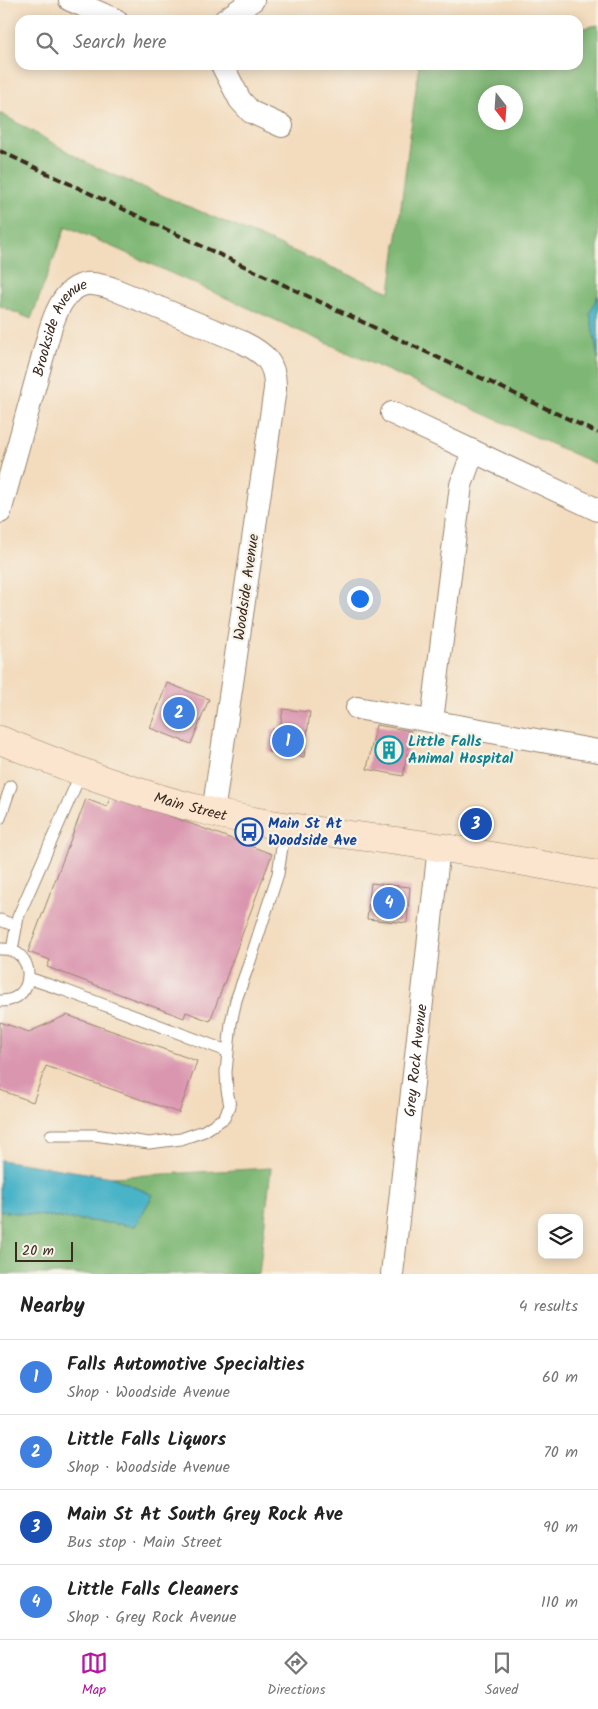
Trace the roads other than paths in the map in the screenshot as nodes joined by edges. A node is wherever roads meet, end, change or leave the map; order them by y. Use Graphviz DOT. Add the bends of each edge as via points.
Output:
graph roads {
  1 [pos="70,0"];
  2 [pos="253,0"];
  3 [pos="104,15"];
  4 [pos="232,15"];
  5 [pos="225,70"];
  6 [pos="282,126"];
  7 [pos="270,362"];
  8 [pos="392,413"];
  9 [pos="473,451"];
  10 [pos="598,510"];
  11 [pos="0,512"];
  12 [pos="357,708"];
  13 [pos="432,721"];
  14 [pos="0,740"];
  15 [pos="598,751"];
  16 [pos="81,773"];
  17 [pos="11,786"];
  18 [pos="212,813"];
  19 [pos="0,818"];
  20 [pos="285,827"];
  21 [pos="439,847"];
  22 [pos="598,875"];
  23 [pos="0,920"];
  24 [pos="16,926"];
  25 [pos="0,949"];
  26 [pos="12,950"];
  27 [pos="28,978"];
  28 [pos="0,1001"];
  29 [pos="228,1051"];
  30 [pos="51,1135"];
  31 [pos="392,1274"];
  1 -- 3 [label="street"];
  2 -- 4 [label="street"];
  5 -- 6 [label="street" via="240,100 252,112"];
  7 -- 11 [label="street, Brookside Avenue" via="242,342 110,288 85,284 76,288 61,301 52,321"];
  7 -- 18 [label="street, Woodside Avenue" via="276,380 275,389"];
  8 -- 9 [label="street"];
  9 -- 10 [label="street"];
  9 -- 13 [label="street" via="461,485"];
  12 -- 13 [label="street"];
  13 -- 15 [label="street"];
  14 -- 16 [label="main road, Main Street"];
  16 -- 18 [label="main road, Main Street" via="154,798"];
  16 -- 24 [label="lane"];
  17 -- 19 [label="lane"];
  18 -- 20 [label="main road, Main Street"];
  20 -- 21 [label="main road, Main Street"];
  20 -- 29 [label="lane" via="278,874 236,1000"];
  21 -- 22 [label="main road, Main Street"];
  21 -- 31 [label="street, Grey Rock Avenue"];
  23 -- 24 [label="lane"];
  24 -- 26 [label="lane"];
  25 -- 26 [label="lane"];
  26 -- 27 [label="lane" via="25,961"];
  27 -- 28 [label="lane" via="21,993"];
  27 -- 29 [label="lane"];
  29 -- 30 [label="lane" via="230,1106 224,1118 204,1131 181,1139 149,1143 96,1135"];
}
